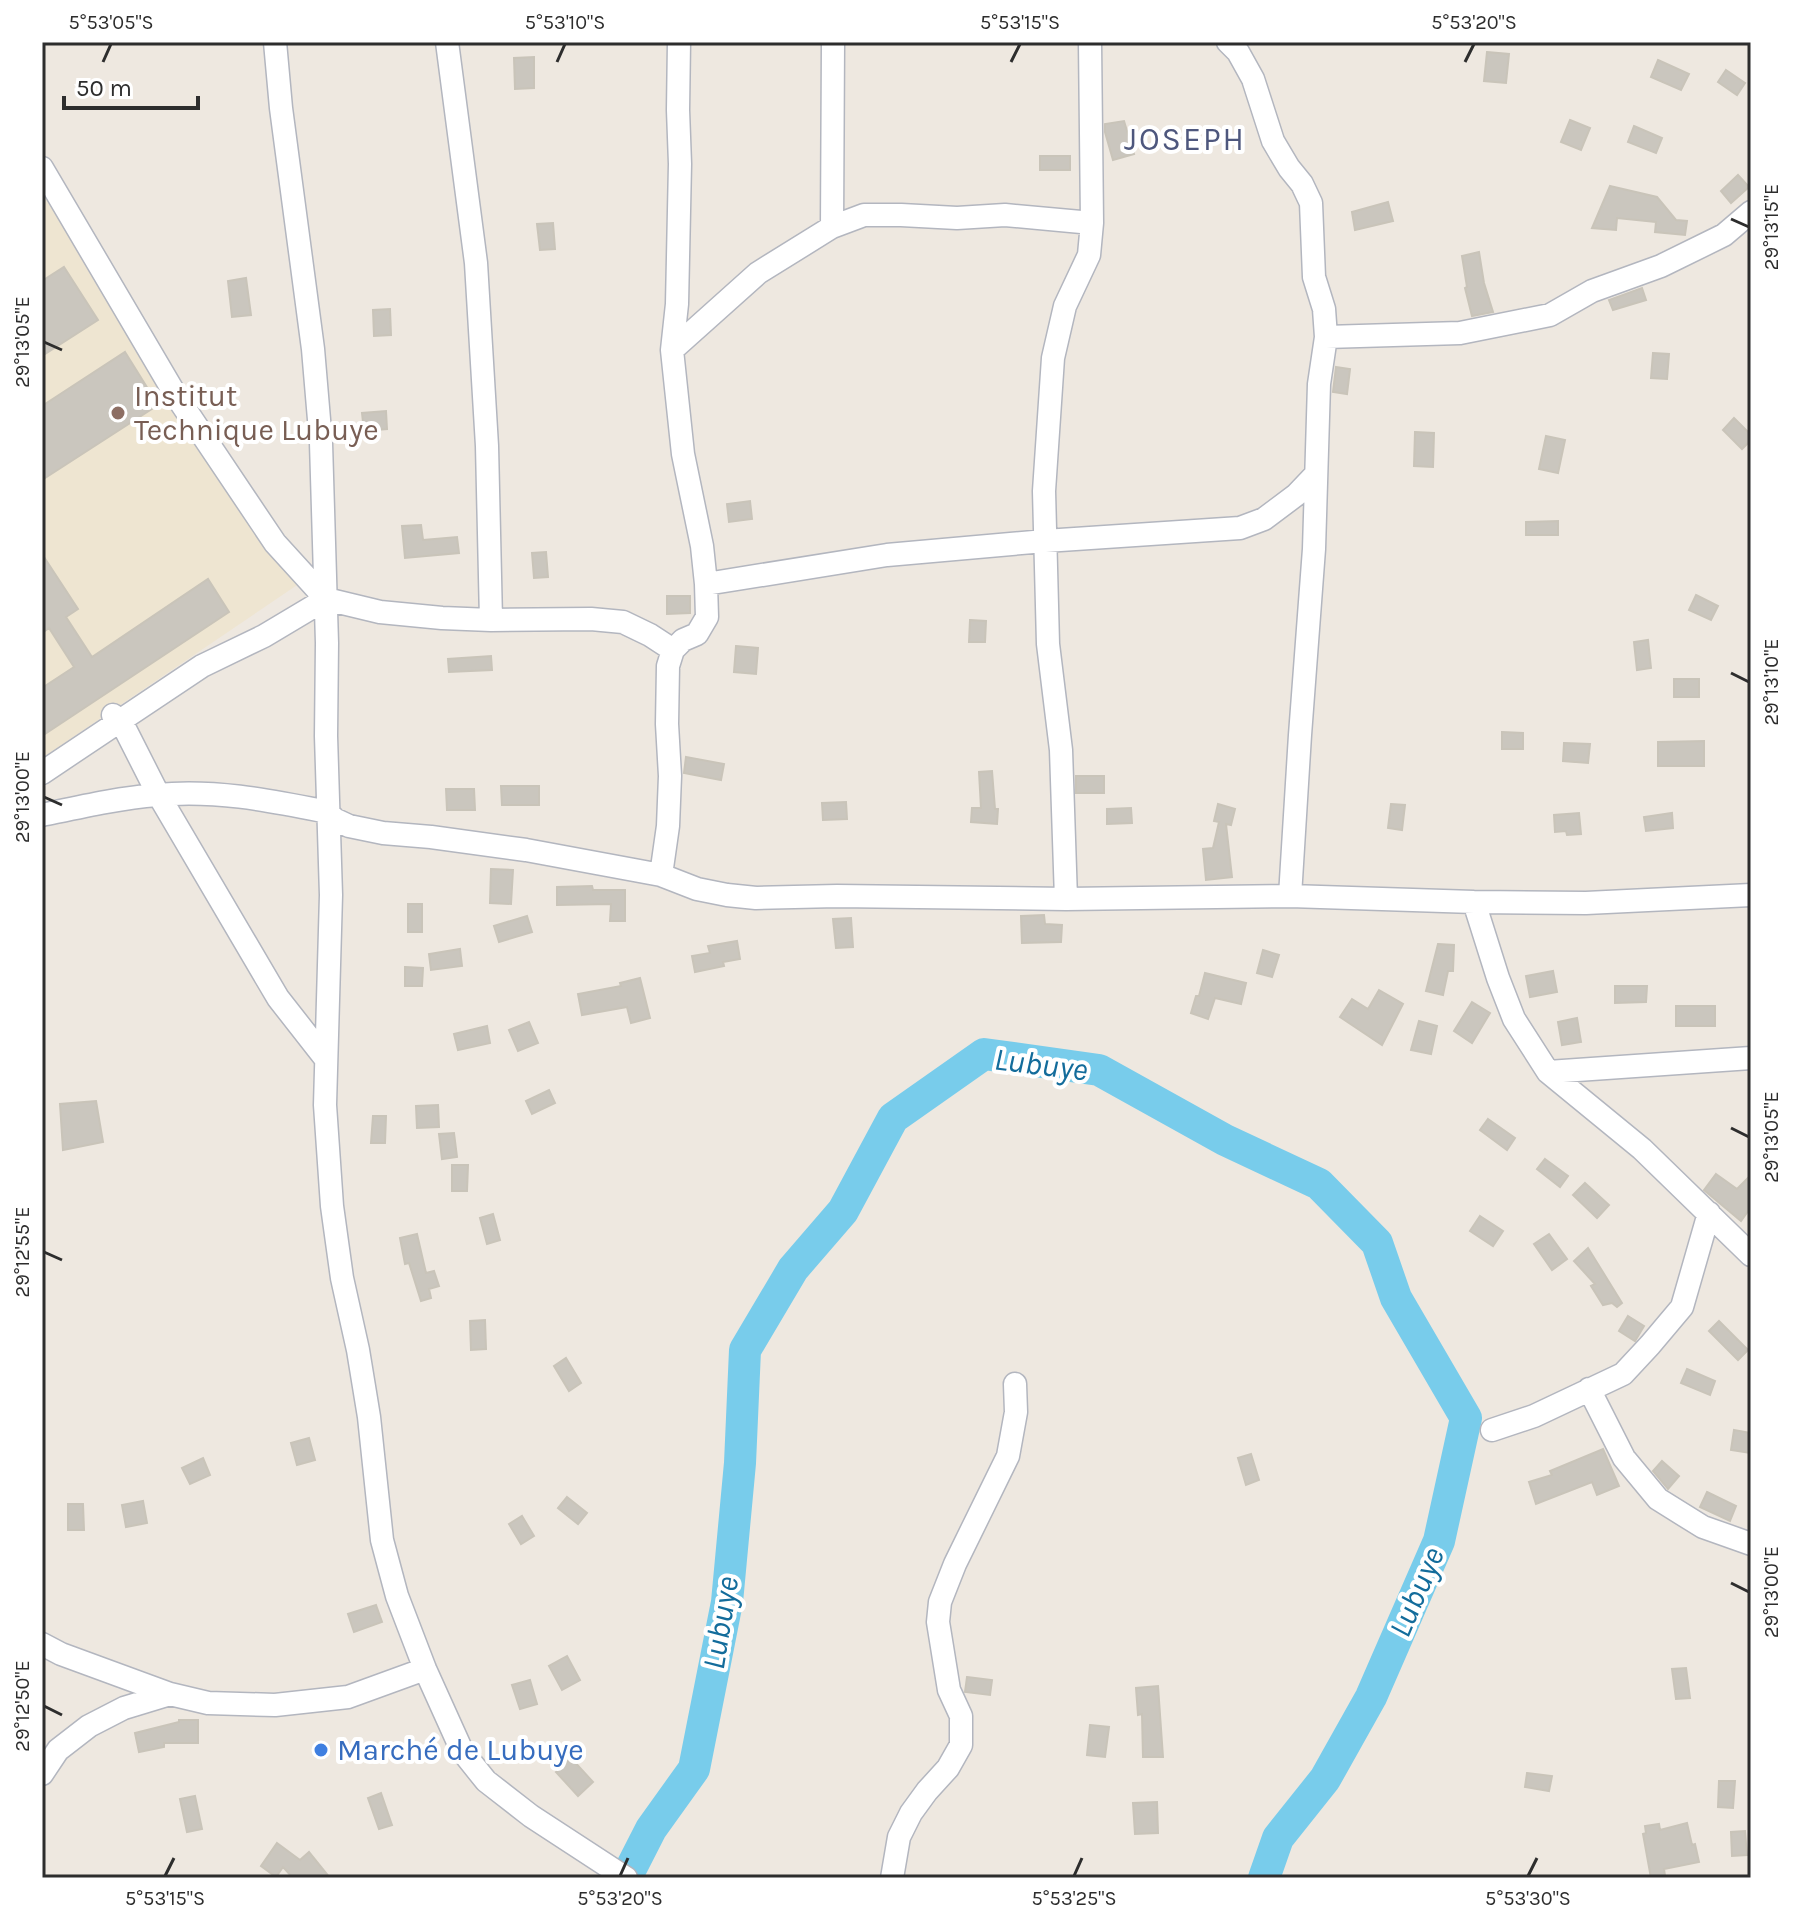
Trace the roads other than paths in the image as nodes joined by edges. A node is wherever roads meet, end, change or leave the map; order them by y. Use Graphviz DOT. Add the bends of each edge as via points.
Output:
graph roads {
  1 [pos="447,42"];
  2 [pos="679,42"];
  3 [pos="833,42"];
  4 [pos="1090,42"];
  5 [pos="1228,42"];
  6 [pos="273,45"];
  7 [pos="42,168"];
  8 [pos="1751,212"];
  9 [pos="1092,223"];
  10 [pos="832,227"];
  11 [pos="1326,337"];
  12 [pos="672,350"];
  13 [pos="1316,474"];
  14 [pos="1045,541"];
  15 [pos="706,584"];
  16 [pos="326,599"];
  17 [pos="491,620"];
  18 [pos="673,650"];
  19 [pos="117,718"];
  20 [pos="42,773"];
  21 [pos="158,794"];
  22 [pos="328,812"];
  23 [pos="42,815"];
  24 [pos="661,875"];
  25 [pos="1751,895"];
  26 [pos="1290,896"];
  27 [pos="1066,899"];
  28 [pos="1474,902"];
  29 [pos="325,1058"];
  30 [pos="1751,1058"];
  31 [pos="1548,1072"];
  32 [pos="1709,1213"];
  33 [pos="1751,1255"];
  34 [pos="1015,1384"];
  35 [pos="1589,1389"];
  36 [pos="1492,1430"];
  37 [pos="1751,1544"];
  38 [pos="42,1644"];
  39 [pos="425,1669"];
  40 [pos="170,1694"];
  41 [pos="42,1774"];
  42 [pos="626,1878"];
  43 [pos="892,1878"];
  1 -- 17 [label="street" via="476,263"];
  2 -- 12 [label="street"];
  3 -- 10 [label="street"];
  4 -- 9 [label="street"];
  5 -- 11 [label="street" via="1253,79 1273,141 1311,203 1314,277"];
  6 -- 16 [label="street" via="313,349"];
  7 -- 16 [label="street" via="175,394 275,543"];
  8 -- 11 [label="street" via="1724,235 1592,291 1550,315 1460,333"];
  9 -- 10 [label="street" via="1005,215 864,215"];
  9 -- 14 [label="street" via="1089,255 1065,306 1053,358"];
  10 -- 12 [label="street" via="758,273"];
  11 -- 13 [label="street"];
  12 -- 15 [label="street" via="683,454"];
  13 -- 14 [label="street" via="1264,519 1240,528"];
  13 -- 26 [label="street"];
  14 -- 15 [label="street" via="887,555"];
  14 -- 27 [label="street"];
  15 -- 18 [label="street" via="707,617 697,634"];
  16 -- 17 [label="street" via="380,612"];
  16 -- 19 [label="street"];
  16 -- 22 [label="street"];
  17 -- 18 [label="street" via="623,622"];
  18 -- 24 [label="street" via="668,666 668,826"];
  19 -- 20 [label="street"];
  19 -- 21 [label="street"];
  21 -- 22 [label="street" via="264,799"];
  21 -- 23 [label="street"];
  21 -- 29 [label="street" via="278,998"];
  22 -- 24 [label="street" via="349,826 383,833 526,850"];
  22 -- 29 [label="street" via="331,895"];
  24 -- 27 [label="street" via="697,889 756,898"];
  25 -- 28 [label="street"];
  26 -- 27 [label="street"];
  26 -- 28 [label="street"];
  28 -- 31 [label="street" via="1514,1019"];
  29 -- 39 [label="street" via="332,1206 369,1417 382,1540"];
  30 -- 31 [label="street"];
  31 -- 32 [label="street" via="1642,1149"];
  32 -- 33 [label="street"];
  32 -- 35 [label="street" via="1682,1307 1623,1374"];
  34 -- 43 [label="street" via="1008,1456 940,1602 940,1636 949,1690 961,1716 961,1745 911,1813 899,1837"];
  35 -- 36 [label="street"];
  35 -- 37 [label="street" via="1624,1458 1658,1499 1703,1527"];
  38 -- 40 [label="street"];
  39 -- 40 [label="street" via="348,1697 275,1705 208,1703"];
  39 -- 42 [label="street" via="462,1751 486,1781"];
  40 -- 41 [label="street" via="89,1726 58,1750"];
}
